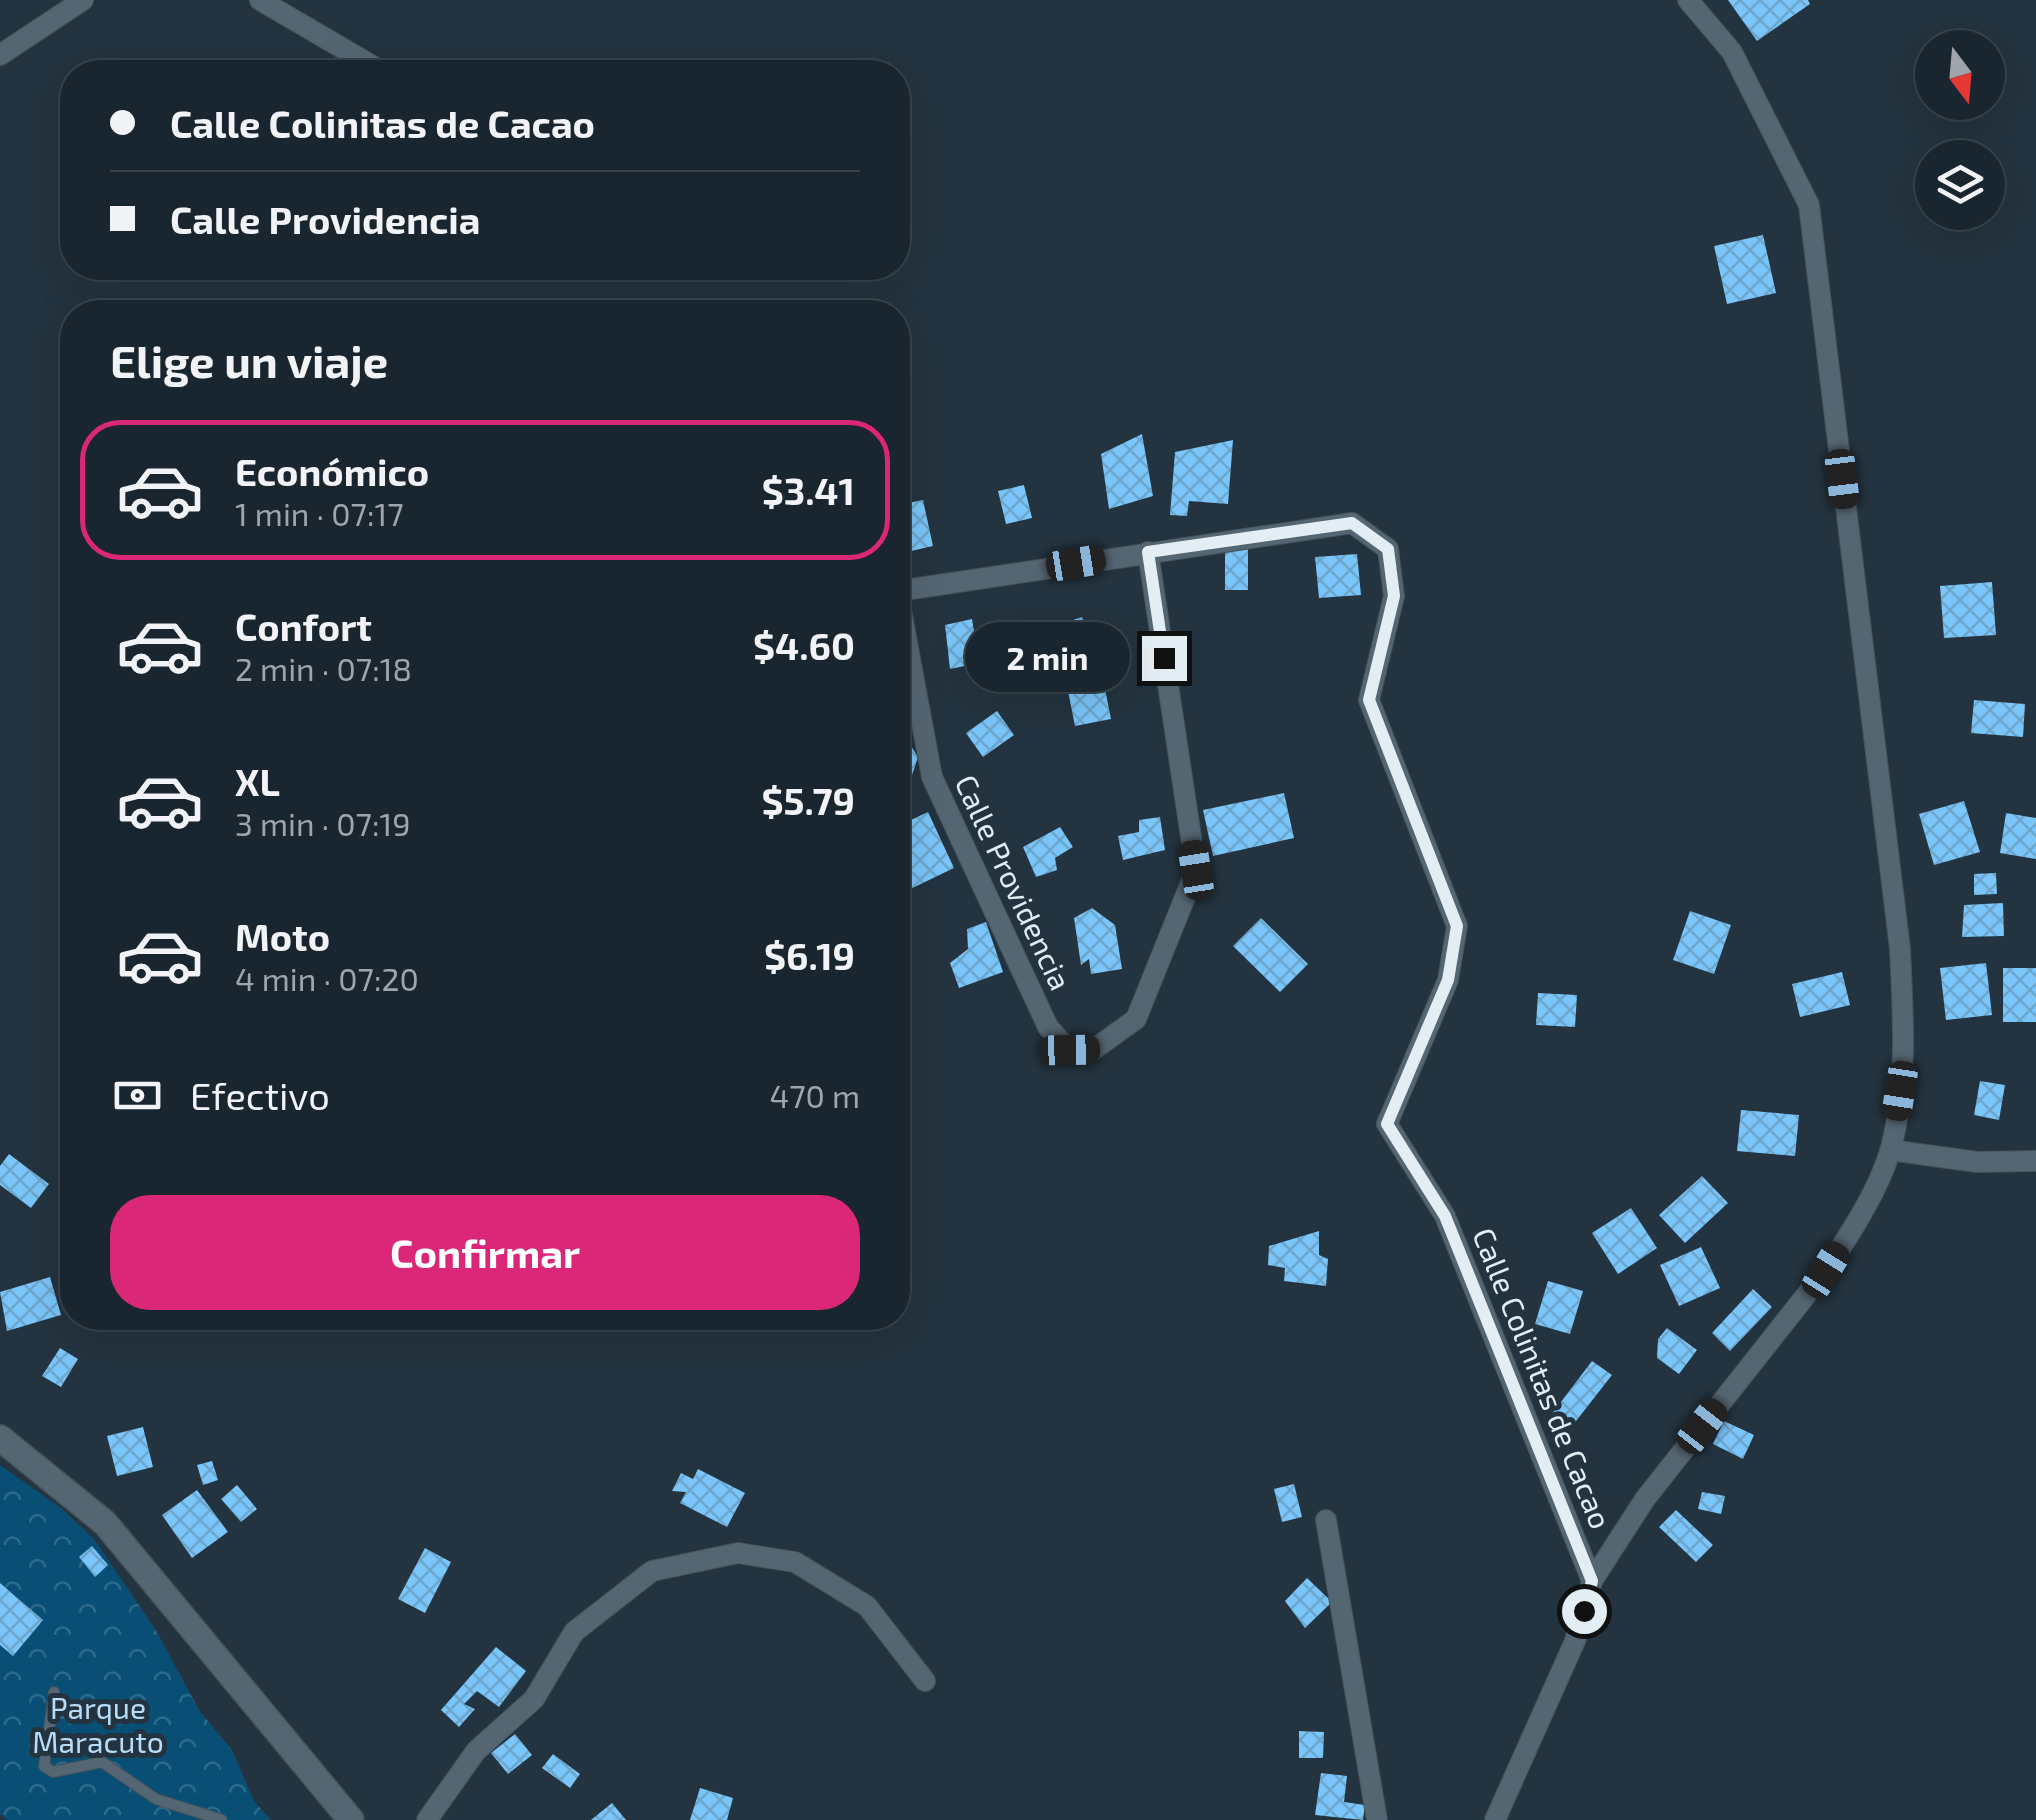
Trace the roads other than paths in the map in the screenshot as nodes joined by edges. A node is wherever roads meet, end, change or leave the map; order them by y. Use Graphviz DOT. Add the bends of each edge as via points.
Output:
graph roads {
  1 [pos="83,0"];
  2 [pos="260,0"];
  3 [pos="1688,0"];
  4 [pos="0,55"];
  5 [pos="363,60"];
  6 [pos="1148,552"];
  7 [pos="910,590"];
  8 [pos="910,657"];
  9 [pos="1890,1150"];
  10 [pos="2036,1161"];
  11 [pos="0,1438"];
  12 [pos="1326,1520"];
  13 [pos="1592,1581"];
  14 [pos="925,1681"];
  15 [pos="54,1692"];
  16 [pos="222,1820"];
  17 [pos="351,1820"];
  18 [pos="427,1820"];
  19 [pos="1377,1820"];
  20 [pos="1495,1820"];
  1 -- 4 [label="street"];
  2 -- 5 [label="street"];
  3 -- 9 [label="street" via="1732,52 1809,205 1900,948 1904,1062"];
  6 -- 7 [label="street, Calle Colinitas de Cacao"];
  6 -- 8 [label="street, Calle Providencia" via="1196,870 1136,1018 1093,1050 1070,1050 1048,1027 932,777"];
  6 -- 13 [label="street, Calle Colinitas de Cacao" via="1352,523 1388,549 1394,596 1369,700 1457,926 1448,980 1387,1124 1445,1216"];
  9 -- 10 [label="street" via="1978,1162"];
  9 -- 13 [label="street" via="1826,1270 1645,1498"];
  11 -- 17 [label="street" via="106,1522"];
  12 -- 19 [label="street"];
  13 -- 20 [label="street" via="1576,1641"];
  14 -- 18 [label="street" via="866,1606 795,1562 738,1553 652,1571 574,1632 534,1699 476,1751"];
  15 -- 16 [label="lane" via="44,1766 53,1772 102,1762 156,1799"];
}
